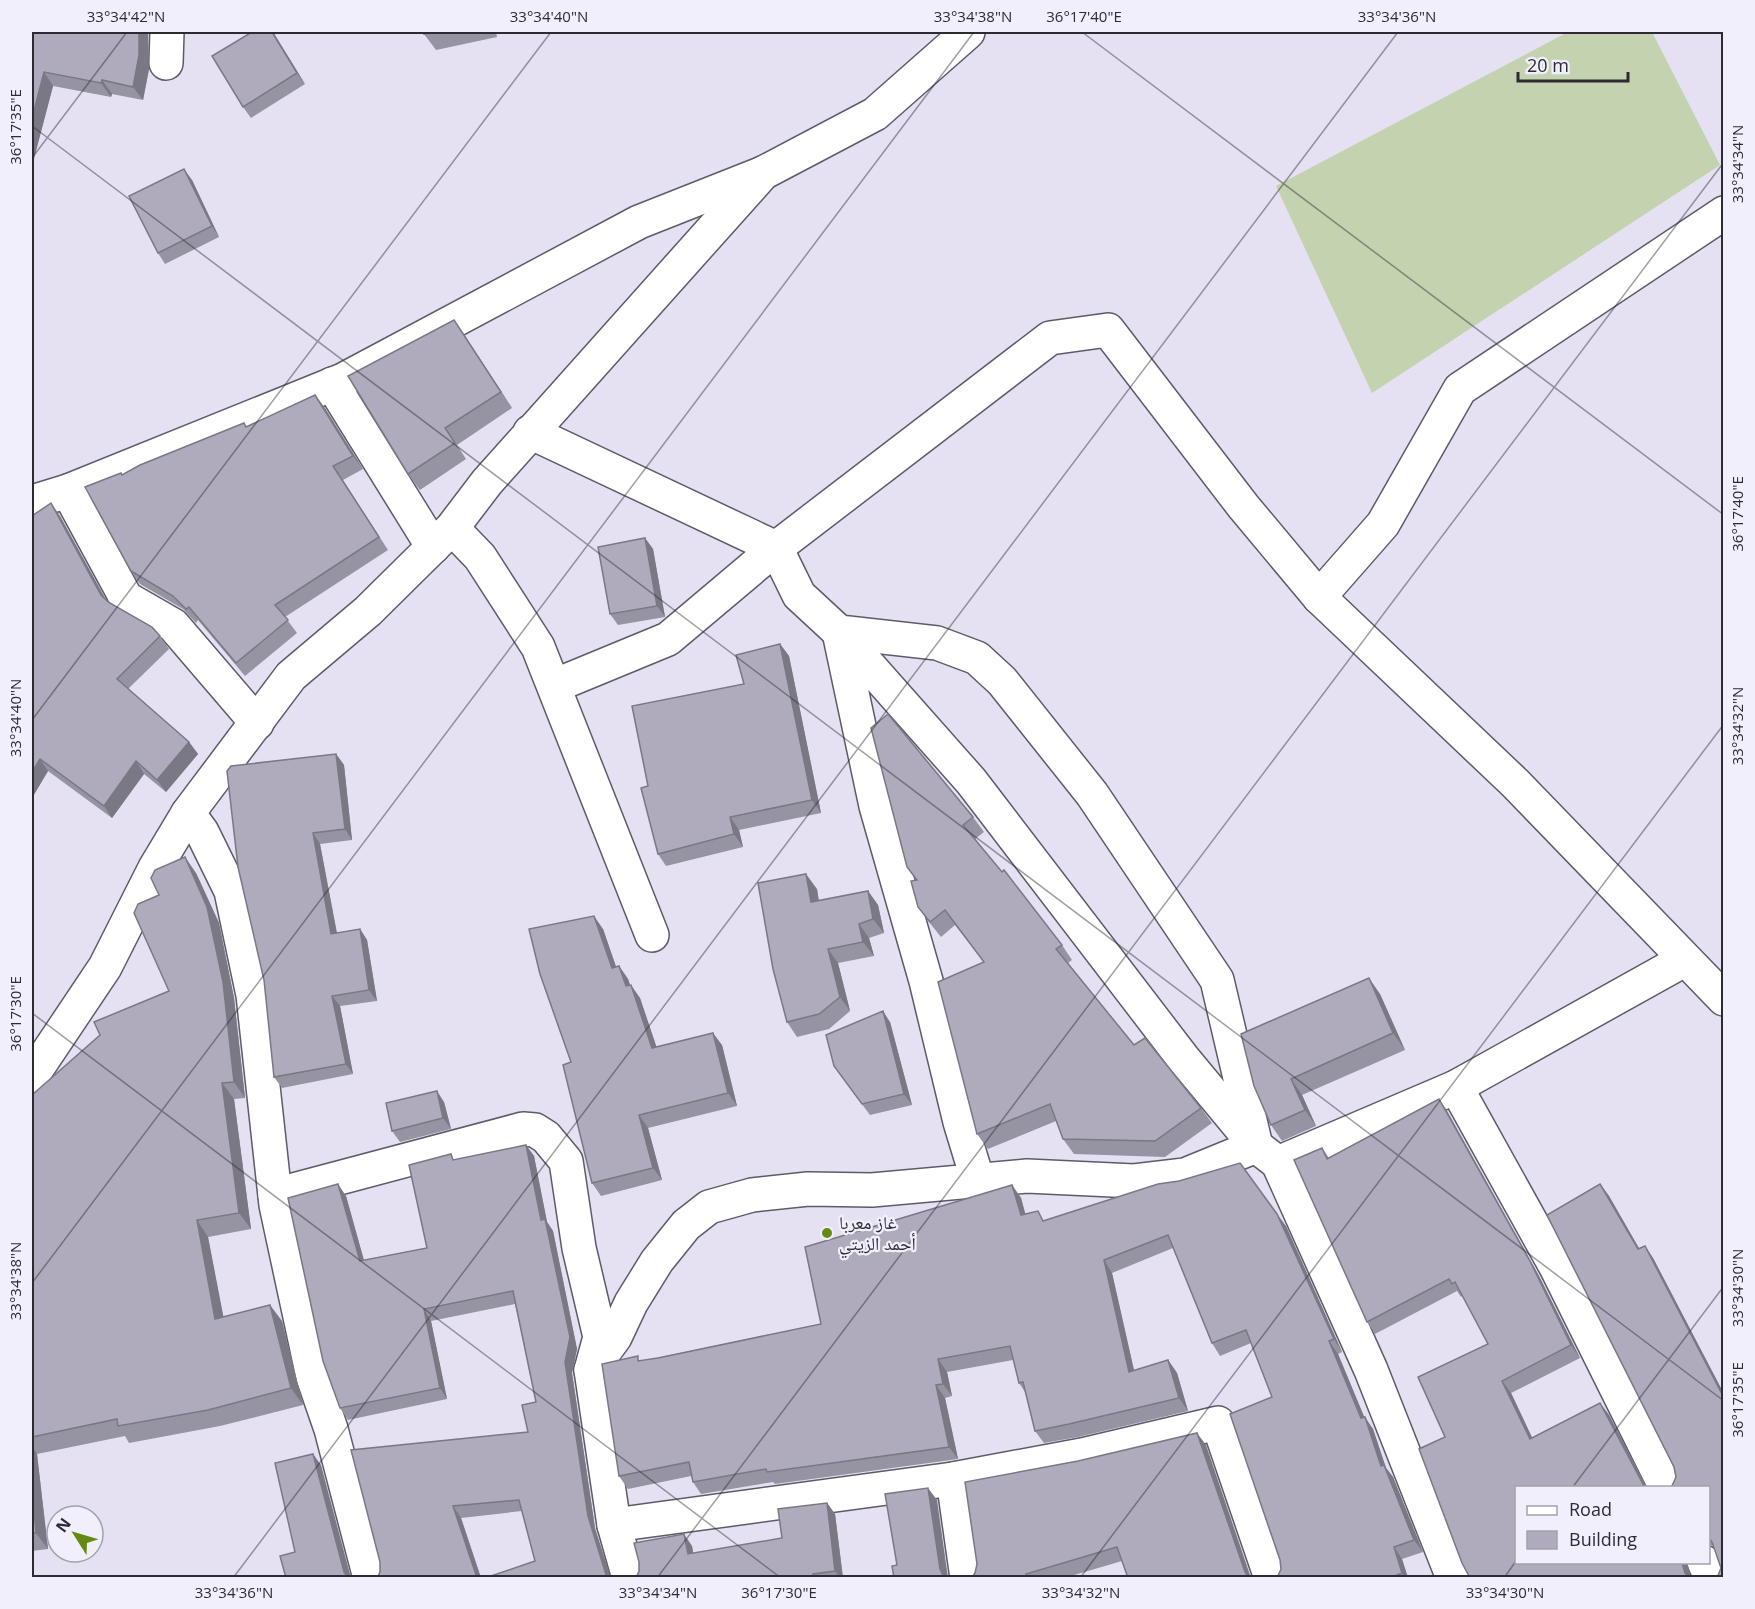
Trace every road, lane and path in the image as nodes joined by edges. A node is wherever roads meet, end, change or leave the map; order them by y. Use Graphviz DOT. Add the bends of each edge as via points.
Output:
graph roads {
  1 [pos="968,32"];
  2 [pos="763,173"];
  3 [pos="1724,213"];
  4 [pos="332,384"];
  5 [pos="531,432"];
  6 [pos="68,490"];
  7 [pos="32,502"];
  8 [pos="442,537"];
  9 [pos="777,548"];
  10 [pos="1319,597"];
  11 [pos="839,632"];
  12 [pos="554,686"];
  13 [pos="257,723"];
  14 [pos="188,813"];
  15 [pos="652,935"];
  16 [pos="1684,960"];
  17 [pos="1724,999"];
  18 [pos="32,1076"];
  19 [pos="1456,1087"];
  20 [pos="1267,1155"];
  21 [pos="978,1181"];
  22 [pos="275,1196"];
  23 [pos="591,1370"];
  24 [pos="953,1479"];
  25 [pos="1665,1486"];
  26 [pos="614,1525"];
  27 [pos="1705,1564"];
  28 [pos="370,1578"];
  29 [pos="629,1578"];
  30 [pos="967,1578"];
  31 [pos="1271,1578"];
  32 [pos="1453,1578"];
  33 [pos="1712,1578"];
  1 -- 2 [label="street" via="875,114"];
  2 -- 4 [label="street" via="639,222"];
  2 -- 5 [label="street"];
  3 -- 10 [label="street" via="1460,389 1383,524"];
  4 -- 6 [label="street"];
  4 -- 8 [label="street"];
  5 -- 8 [label="street"];
  5 -- 9 [label="street"];
  6 -- 7 [label="street"];
  6 -- 13 [label="street" via="126,598 173,625"];
  8 -- 12 [label="street" via="480,557 538,646"];
  8 -- 13 [label="street" via="368,611 291,676"];
  9 -- 10 [label="street" via="1050,338 1108,330 1243,506"];
  9 -- 11 [label="street" via="799,595"];
  9 -- 12 [label="street" via="668,639"];
  10 -- 16 [label="street" via="1515,783"];
  11 -- 20 [label="street" via="971,781 1183,1058"];
  11 -- 20 [label="street" via="937,643 977,658 1002,681 1092,794 1217,980"];
  11 -- 21 [label="street" via="876,806"];
  12 -- 15 [label="street"];
  13 -- 14 [label="street"];
  14 -- 18 [label="street" via="105,967"];
  14 -- 22 [label="street" via="202,832 231,891 254,995"];
  16 -- 17 [label="street"];
  16 -- 19 [label="street"];
  19 -- 20 [label="street"];
  19 -- 25 [label="street" via="1556,1267"];
  20 -- 21 [label="street" via="1185,1175 1134,1181 1027,1176"];
  20 -- 32 [label="street" via="1371,1370"];
  21 -- 23 [label="street" via="872,1190 808,1189 752,1195 709,1207 686,1225 657,1261 615,1337"];
  22 -- 23 [label="street" via="523,1129 535,1130 566,1161 579,1248 600,1337"];
  22 -- 28 [label="street" via="313,1377 331,1429"];
  23 -- 26 [label="street"];
  24 -- 26 [label="street"];
  24 -- 30 [label="street"];
  24 -- 31 [label="street" via="1082,1455 1218,1423"];
  26 -- 29 [label="street"];
  27 -- 33 [label="street"];
}
